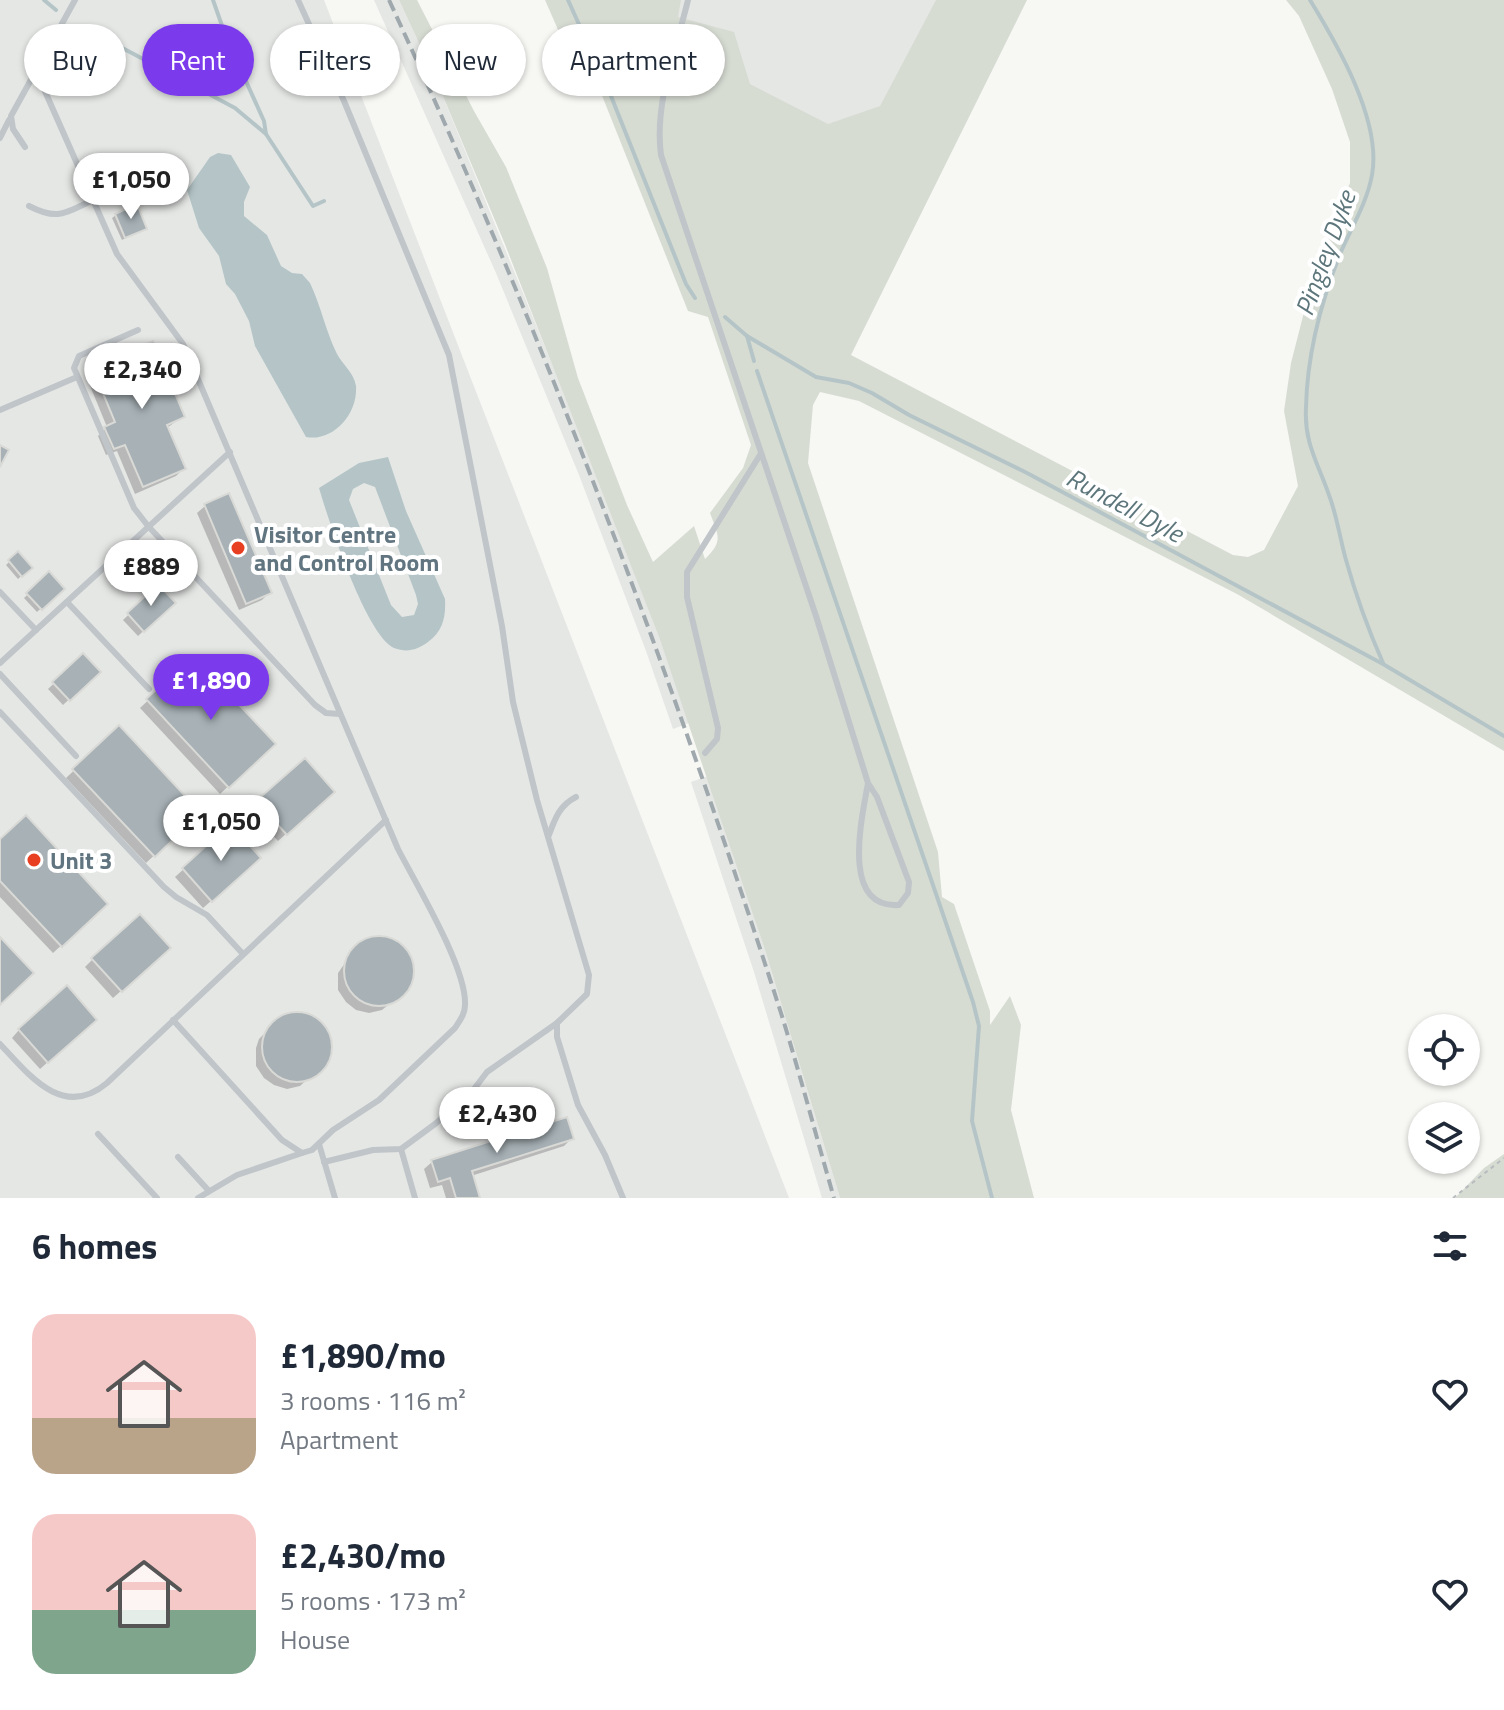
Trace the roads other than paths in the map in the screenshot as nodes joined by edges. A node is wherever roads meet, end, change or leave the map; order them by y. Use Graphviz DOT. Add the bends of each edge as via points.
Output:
graph roads {
  1 [pos="75,0"];
  2 [pos="298,0"];
  3 [pos="688,0"];
  4 [pos="62,24"];
  5 [pos="24,93"];
  6 [pos="47,96"];
  7 [pos="11,116"];
  8 [pos="0,138"];
  9 [pos="25,147"];
  10 [pos="93,200"];
  11 [pos="29,206"];
  12 [pos="138,330"];
  13 [pos="77,377"];
  14 [pos="0,410"];
  15 [pos="230,452"];
  16 [pos="760,455"];
  17 [pos="148,526"];
  18 [pos="0,592"];
  19 [pos="67,602"];
  20 [pos="36,630"];
  21 [pos="0,663"];
  22 [pos="0,674"];
  23 [pos="149,689"];
  24 [pos="0,712"];
  25 [pos="340,714"];
  26 [pos="705,753"];
  27 [pos="76,756"];
  28 [pos="868,783"];
  29 [pos="576,797"];
  30 [pos="386,820"];
  31 [pos="549,838"];
  32 [pos="243,954"];
  33 [pos="173,1020"];
  34 [pos="557,1023"];
  35 [pos="0,1044"];
  36 [pos="98,1134"];
  37 [pos="319,1144"];
  38 [pos="401,1149"];
  39 [pos="302,1153"];
  40 [pos="178,1157"];
  41 [pos="324,1162"];
  42 [pos="209,1191"];
  43 [pos="157,1198"];
  44 [pos="198,1198"];
  45 [pos="335,1198"];
  46 [pos="415,1198"];
  47 [pos="623,1198"];
  1 -- 4 [label="lane"];
  2 -- 31 [label="lane" via="449,355 513,702"];
  3 -- 16 [label="lane" via="661,105 661,155"];
  5 -- 7 [label="lane"];
  6 -- 10 [label="lane"];
  7 -- 8 [label="lane"];
  7 -- 9 [label="lane"];
  10 -- 11 [label="lane" via="54,216"];
  10 -- 15 [label="lane" via="117,254 179,336"];
  12 -- 13 [label="lane" via="79,356"];
  13 -- 14 [label="lane"];
  13 -- 17 [label="lane" via="134,508"];
  15 -- 17 [label="lane"];
  15 -- 25 [label="lane"];
  16 -- 26 [label="lane" via="687,572 687,597 718,728 717,739"];
  16 -- 28 [label="lane"];
  17 -- 19 [label="lane"];
  17 -- 25 [label="lane" via="315,705"];
  18 -- 20 [label="lane"];
  19 -- 20 [label="lane"];
  19 -- 23 [label="lane"];
  20 -- 21 [label="lane"];
  22 -- 27 [label="lane"];
  24 -- 32 [label="lane" via="164,887 207,915"];
  25 -- 30 [label="lane"];
  28 -- 28 [label="lane" via="909,882 899,905 883,906 871,898 860,872 858,836"];
  29 -- 31 [label="lane" via="559,810"];
  30 -- 32 [label="lane"];
  30 -- 37 [label="lane" via="459,973 463,1015 379,1100"];
  31 -- 34 [label="lane" via="589,975 587,994"];
  32 -- 33 [label="lane"];
  33 -- 35 [label="lane" via="100,1090 80,1097 44,1088"];
  33 -- 39 [label="lane" via="282,1140"];
  34 -- 38 [label="lane" via="487,1072 464,1098"];
  34 -- 47 [label="lane" via="578,1105"];
  36 -- 43 [label="lane"];
  37 -- 39 [label="lane"];
  37 -- 41 [label="lane"];
  38 -- 41 [label="lane"];
  38 -- 46 [label="lane"];
  39 -- 42 [label="lane" via="252,1168"];
  40 -- 42 [label="lane"];
  41 -- 45 [label="lane"];
  42 -- 44 [label="lane"];
}
